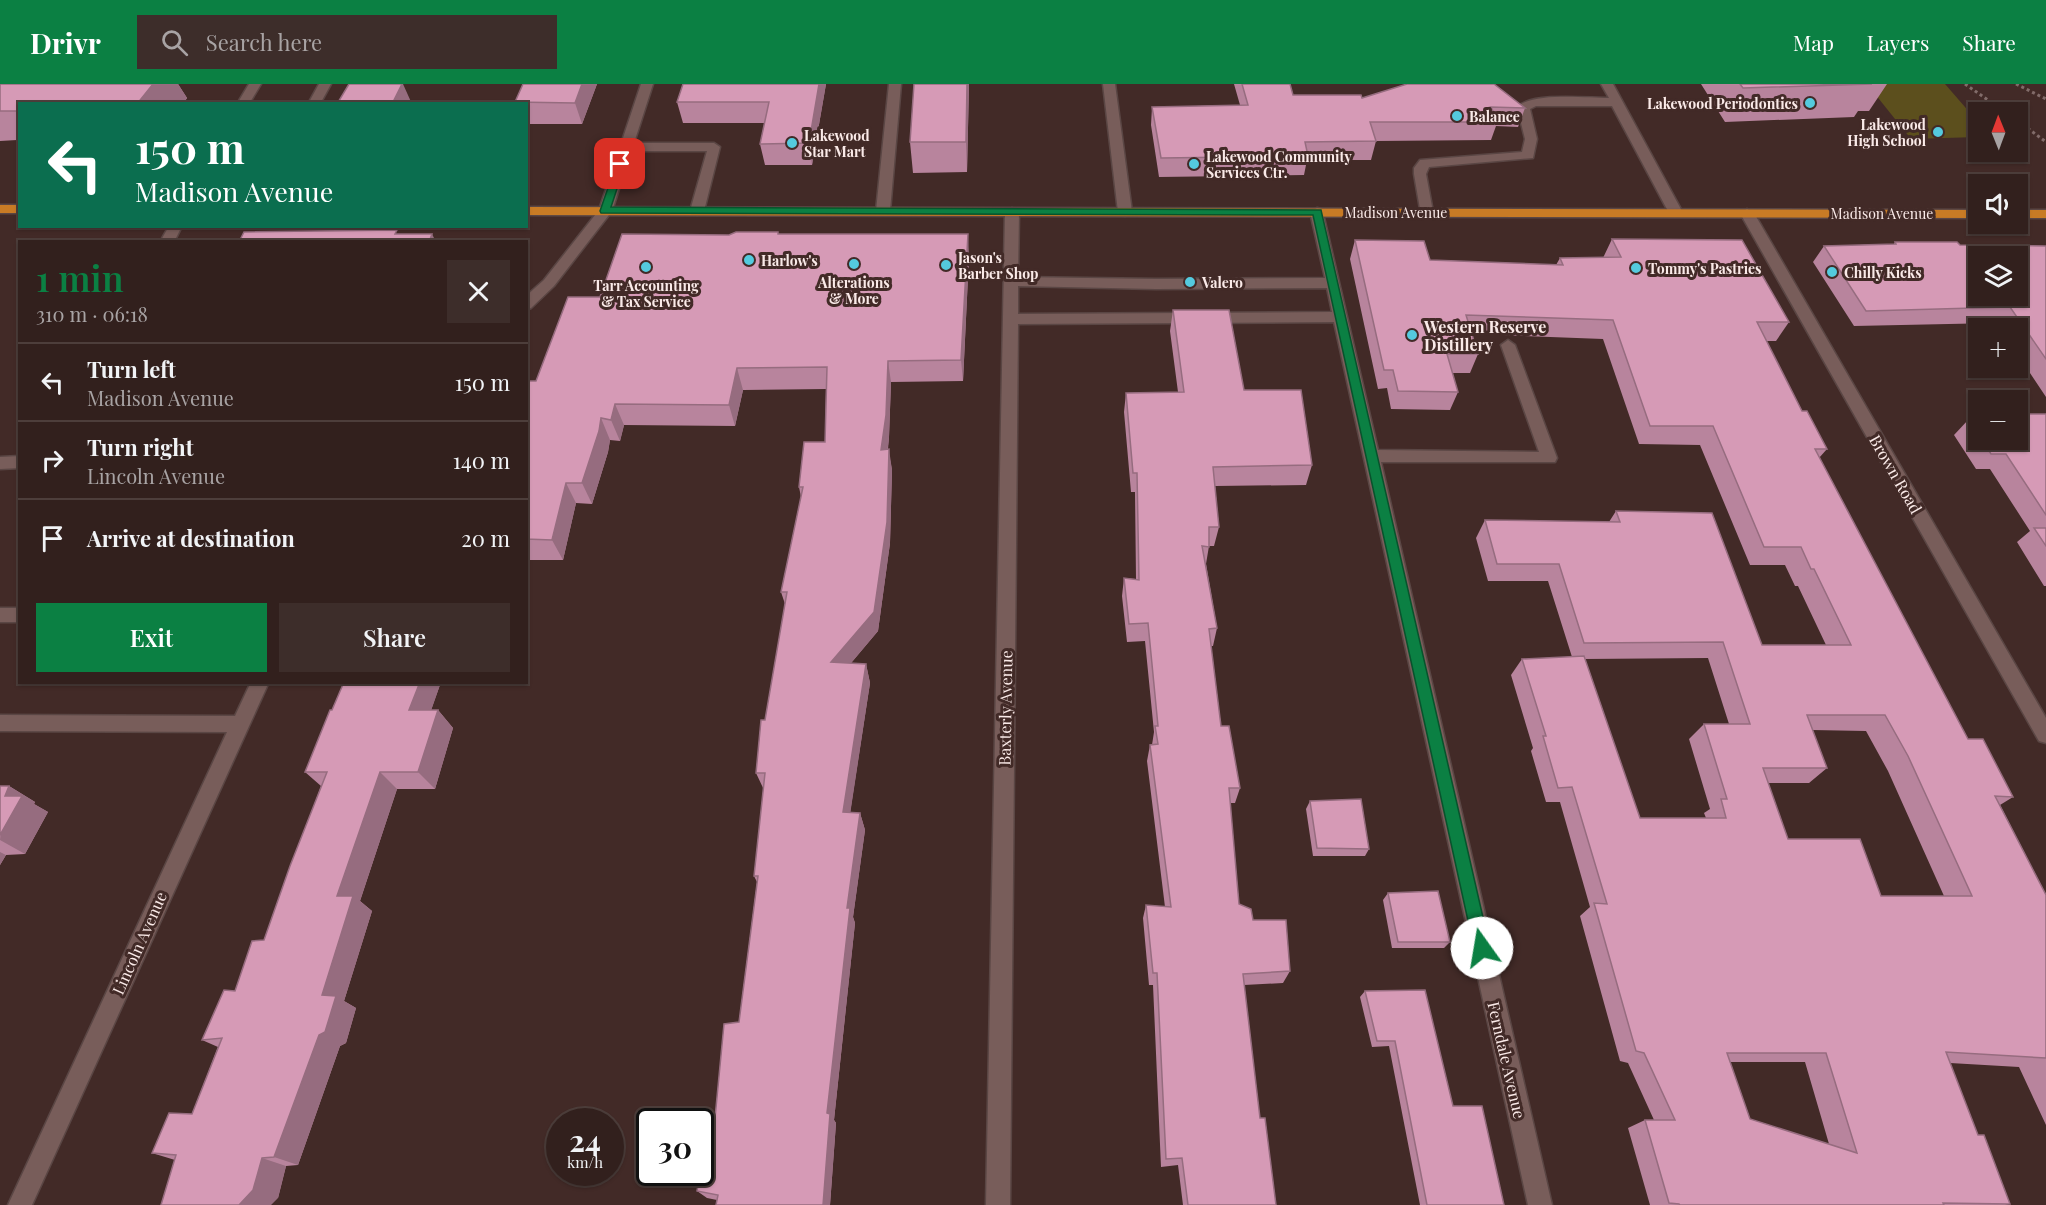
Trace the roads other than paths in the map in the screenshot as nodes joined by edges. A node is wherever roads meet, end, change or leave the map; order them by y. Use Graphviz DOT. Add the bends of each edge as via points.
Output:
graph roads {
  1 [pos="255,84"];
  2 [pos="325,84"];
  3 [pos="647,84"];
  4 [pos="895,84"];
  5 [pos="1109,84"];
  6 [pos="1607,84"];
  7 [pos="244,102"];
  8 [pos="315,102"];
  9 [pos="1616,102"];
  10 [pos="626,147"];
  11 [pos="0,209"];
  12 [pos="18,209"];
  13 [pos="528,210"];
  14 [pos="605,211"];
  15 [pos="697,211"];
  16 [pos="883,211"];
  17 [pos="1012,212"];
  18 [pos="1125,212"];
  19 [pos="1317,212"];
  20 [pos="1426,212"];
  21 [pos="1676,213"];
  22 [pos="1746,213"];
  23 [pos="1968,214"];
  24 [pos="2028,214"];
  25 [pos="2046,214"];
  26 [pos="1011,281"];
  27 [pos="1333,283"];
  28 [pos="528,303"];
  29 [pos="1341,317"];
  30 [pos="1010,319"];
  31 [pos="1508,345"];
  32 [pos="1372,456"];
  33 [pos="18,462"];
  34 [pos="0,463"];
  35 [pos="0,615"];
  36 [pos="18,615"];
  37 [pos="259,684"];
  38 [pos="0,723"];
  39 [pos="240,724"];
  40 [pos="2046,735"];
  41 [pos="20,1205"];
  42 [pos="999,1205"];
  43 [pos="1540,1205"];
  1 -- 7 [label="street"];
  2 -- 8 [label="street"];
  3 -- 10 [label="street"];
  4 -- 16 [label="street"];
  5 -- 18 [label="street"];
  6 -- 9 [label="street"];
  9 -- 20 [label="street" via="1534,102 1523,107 1531,139 1528,155 1425,163 1420,174"];
  9 -- 21 [label="street"];
  10 -- 14 [label="street"];
  10 -- 15 [label="street" via="714,147"];
  11 -- 12 [label="main road"];
  13 -- 14 [label="main road, Madison Avenue"];
  14 -- 15 [label="main road, Madison Avenue"];
  14 -- 28 [label="street" via="549,283"];
  15 -- 16 [label="main road, Madison Avenue"];
  16 -- 17 [label="main road, Madison Avenue"];
  17 -- 18 [label="main road, Madison Avenue"];
  17 -- 26 [label="street, Baxterly Avenue"];
  18 -- 19 [label="main road, Madison Avenue"];
  19 -- 20 [label="main road, Madison Avenue"];
  19 -- 27 [label="street, Ferndale Avenue"];
  20 -- 21 [label="main road, Madison Avenue"];
  21 -- 22 [label="main road, Madison Avenue"];
  22 -- 23 [label="main road, Madison Avenue"];
  22 -- 40 [label="street, Brown Road"];
  24 -- 25 [label="main road"];
  26 -- 27 [label="street"];
  26 -- 30 [label="street, Baxterly Avenue"];
  27 -- 29 [label="street, Ferndale Avenue"];
  29 -- 30 [label="street"];
  29 -- 32 [label="street, Ferndale Avenue"];
  30 -- 42 [label="street, Baxterly Avenue"];
  31 -- 32 [label="street" via="1549,458"];
  32 -- 43 [label="street, Ferndale Avenue"];
  33 -- 34 [label="street"];
  35 -- 36 [label="street"];
  37 -- 39 [label="street, Lincoln Avenue"];
  38 -- 39 [label="street"];
  39 -- 41 [label="street, Lincoln Avenue"];
}
